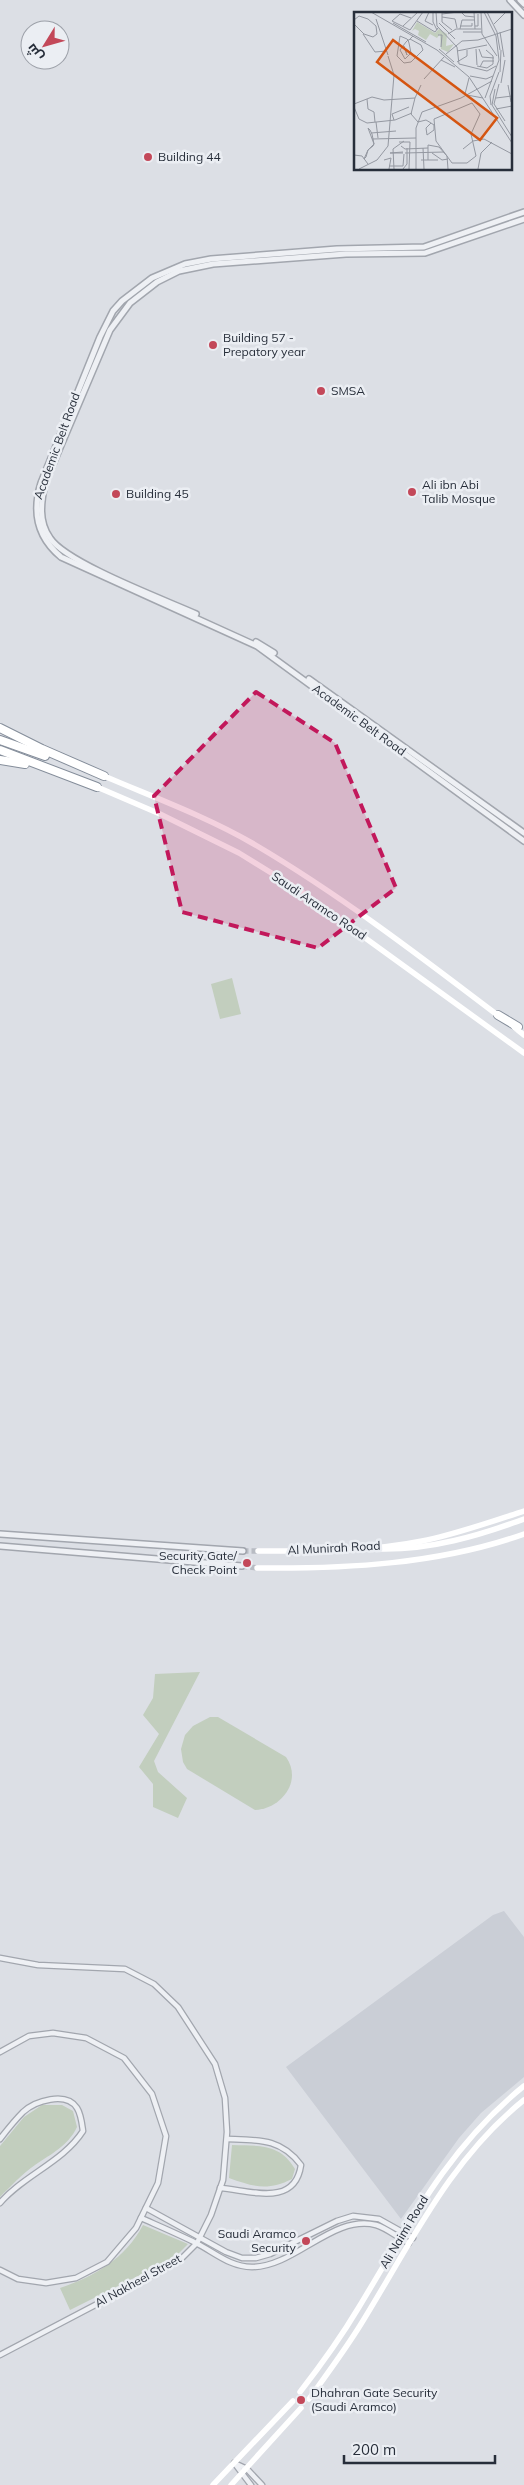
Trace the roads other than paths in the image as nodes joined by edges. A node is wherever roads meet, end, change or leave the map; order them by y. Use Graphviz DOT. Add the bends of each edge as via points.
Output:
graph roads {
  1 [pos="510,0"];
  2 [pos="520,0"];
  3 [pos="524,4"];
  4 [pos="524,15"];
  5 [pos="524,212"];
  6 [pos="524,219"];
  7 [pos="0,728"];
  8 [pos="0,740"];
  9 [pos="0,750"];
  10 [pos="0,760"];
  11 [pos="57,772"];
  12 [pos="104,776"];
  13 [pos="97,788"];
  14 [pos="524,833"];
  15 [pos="524,841"];
  16 [pos="498,1015"];
  17 [pos="521,1028"];
  18 [pos="524,1035"];
  19 [pos="524,1053"];
  20 [pos="524,1511"];
  21 [pos="524,1519"];
  22 [pos="0,1534"];
  23 [pos="524,1534"];
  24 [pos="0,1546"];
  25 [pos="362,1549"];
  26 [pos="243,1551"];
  27 [pos="258,1551"];
  28 [pos="242,1566"];
  29 [pos="257,1568"];
  30 [pos="0,1958"];
  31 [pos="0,2052"];
  32 [pos="524,2086"];
  33 [pos="524,2100"];
  34 [pos="227,2139"];
  35 [pos="0,2140"];
  36 [pos="220,2188"];
  37 [pos="0,2204"];
  38 [pos="146,2208"];
  39 [pos="141,2218"];
  40 [pos="404,2232"];
  41 [pos="201,2236"];
  42 [pos="400,2239"];
  43 [pos="411,2240"];
  44 [pos="197,2243"];
  45 [pos="0,2270"];
  46 [pos="0,2355"];
  47 [pos="309,2381"];
  48 [pos="318,2387"];
  49 [pos="300,2392"];
  50 [pos="309,2399"];
  51 [pos="293,2401"];
  52 [pos="287,2408"];
  53 [pos="301,2408"];
  54 [pos="296,2414"];
  55 [pos="234,2463"];
  56 [pos="247,2469"];
  57 [pos="241,2474"];
  58 [pos="212,2485"];
  59 [pos="231,2485"];
  60 [pos="251,2485"];
  61 [pos="262,2485"];
  1 -- 4 [label="street"];
  2 -- 3 [label="street"];
  5 -- 15 [label="street, Academic Belt Road" via="424,247 341,248 211,259 185,264 152,278 113,311 100,337 41,483 36,514 47,544 61,557 270,654"];
  6 -- 14 [label="street, Academic Belt Road" via="425,253 346,254 213,264 179,272 157,282 130,303 106,336 45,483 40,505 49,537 77,561 265,646"];
  7 -- 12 [label="highway"];
  8 -- 12 [label="highway"];
  9 -- 11 [label="highway"];
  10 -- 11 [label="highway"];
  11 -- 13 [label="highway"];
  12 -- 16 [label="main road, Saudi Aramco Road" via="250,842 388,933"];
  13 -- 19 [label="main road, Saudi Aramco Road" via="160,814 239,853 299,890"];
  16 -- 17 [label="highway"];
  16 -- 18 [label="main road, Saudi Aramco Road"];
  20 -- 25 [label="main road, Al Munirah Road" via="421,1541"];
  21 -- 25 [label="main road" via="443,1544 397,1550"];
  22 -- 26 [label="street"];
  23 -- 29 [label="main road, Al Munirah Road" via="490,1546 415,1559"];
  24 -- 28 [label="street"];
  25 -- 27 [label="main road, Al Munirah Road"];
  30 -- 34 [label="street, Al Nakheel Street" via="38,1965 125,1969 154,1984 178,2007 215,2064 225,2098"];
  31 -- 38 [label="street" via="29,2036 53,2033 86,2038 124,2058 152,2094 166,2136 158,2183"];
  32 -- 40 [label="main road, Ali Naimi Road" via="494,2111 456,2154 430,2188"];
  33 -- 43 [label="main road, Ali Naimi Road" via="490,2130 462,2162"];
  34 -- 36 [label="street, Al Nakheel Street"];
  34 -- 36 [label="street" via="277,2144 291,2152 301,2165 299,2179 294,2185 270,2194"];
  35 -- 37 [label="street" via="24,2112 38,2102 69,2101 77,2108 82,2120 83,2131 78,2139 24,2180"];
  36 -- 41 [label="street, Al Nakheel Street"];
  38 -- 39 [label="street"];
  38 -- 41 [label="street"];
  39 -- 44 [label="street"];
  39 -- 45 [label="street" via="107,2262 76,2278 46,2283 18,2279"];
  40 -- 41 [label="street" via="379,2218 353,2216 256,2258 242,2258 226,2252"];
  40 -- 42 [label="main road, Ali Naimi Road"];
  40 -- 43 [label="street"];
  41 -- 44 [label="street, Al Nakheel Street"];
  42 -- 43 [label="street"];
  42 -- 44 [label="street" via="377,2226 355,2224 282,2260 252,2267 225,2260"];
  42 -- 47 [label="main road, Ali Naimi Road" via="348,2326"];
  43 -- 48 [label="main road, Ali Naimi Road" via="353,2337"];
  44 -- 46 [label="street, Al Nakheel Street" via="179,2262"];
  47 -- 48 [label="main road" via="310,2388"];
  47 -- 49 [label="main road, Ali Naimi Road"];
  48 -- 50 [label="main road, Ali Naimi Road"];
  51 -- 52 [label="main road"];
  52 -- 54 [label="main road" via="294,2407"];
  52 -- 55 [label="main road"];
  53 -- 54 [label="main road"];
  54 -- 56 [label="main road"];
  55 -- 56 [label="street"];
  55 -- 57 [label="street"];
  55 -- 58 [label="main road"];
  56 -- 57 [label="main road"];
  56 -- 61 [label="street"];
  57 -- 59 [label="main road"];
  57 -- 60 [label="street"];
}
